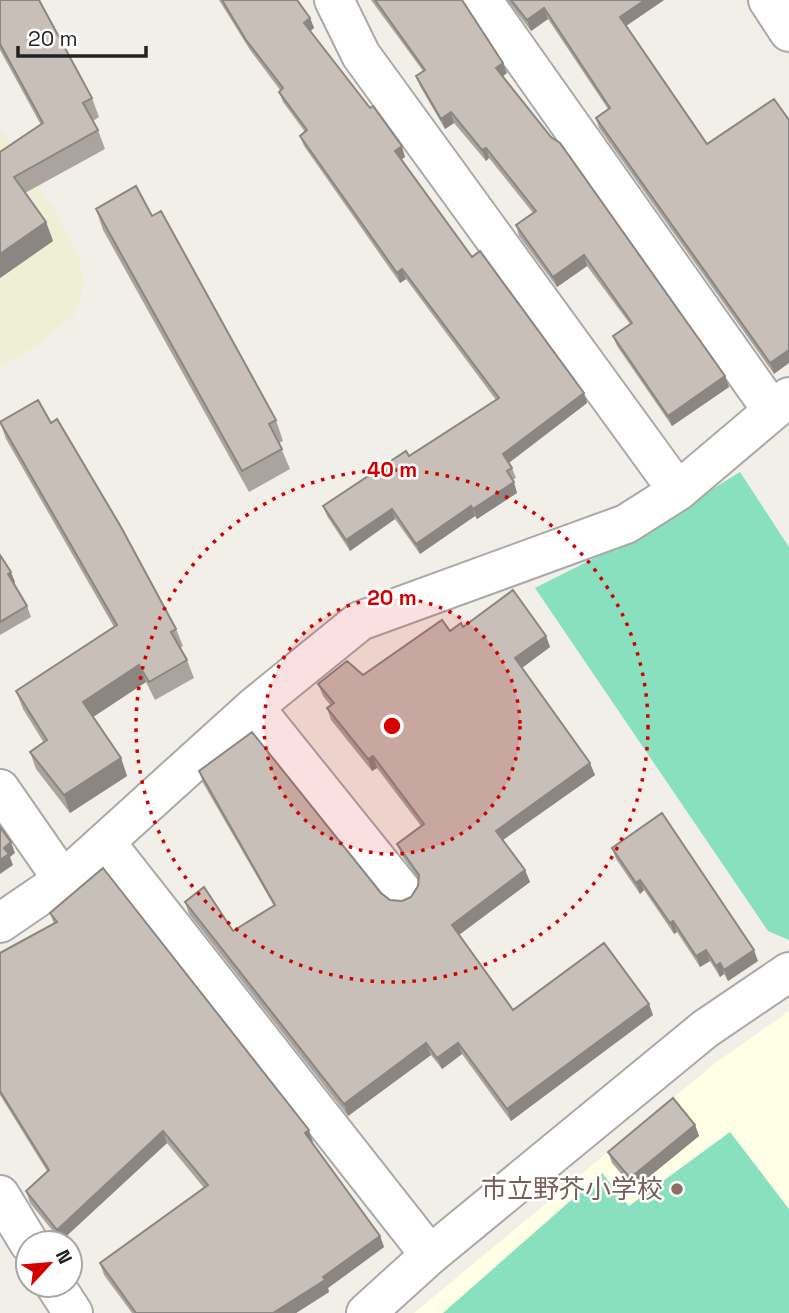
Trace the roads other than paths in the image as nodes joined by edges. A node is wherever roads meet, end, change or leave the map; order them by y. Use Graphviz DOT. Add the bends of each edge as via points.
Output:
graph roads {
  1 [pos="334,0"];
  2 [pos="482,0"];
  3 [pos="768,0"];
  4 [pos="789,32"];
  5 [pos="780,403"];
  6 [pos="678,491"];
  7 [pos="254,707"];
  8 [pos="0,789"];
  9 [pos="106,843"];
  10 [pos="63,880"];
  11 [pos="402,891"];
  12 [pos="0,923"];
  13 [pos="789,972"];
  14 [pos="0,1195"];
  15 [pos="21,1229"];
  16 [pos="430,1255"];
  17 [pos="366,1313"];
  1 -- 6 [label="street" via="361,55"];
  2 -- 5 [label="street"];
  3 -- 4 [label="street"];
  5 -- 6 [label="street"];
  6 -- 7 [label="street" via="626,524 359,621"];
  7 -- 9 [label="street"];
  7 -- 11 [label="street"];
  8 -- 10 [label="street"];
  9 -- 10 [label="street"];
  9 -- 16 [label="street"];
  10 -- 12 [label="street"];
  13 -- 16 [label="street" via="705,1029"];
  14 -- 15 [label="street"];
  16 -- 17 [label="street"];
}
